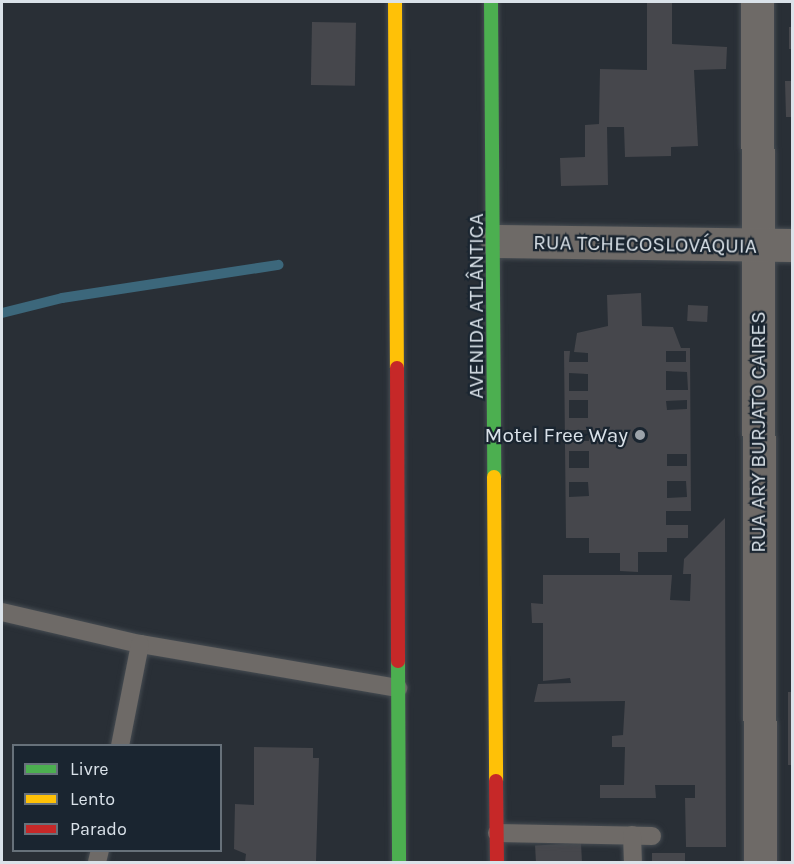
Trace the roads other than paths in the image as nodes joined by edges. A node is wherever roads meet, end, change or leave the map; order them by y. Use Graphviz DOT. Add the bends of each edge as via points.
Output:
graph roads {
  1 [pos="396,2"];
  2 [pos="492,2"];
  3 [pos="757,2"];
  4 [pos="497,242"];
  5 [pos="792,245"];
  6 [pos="758,247"];
  7 [pos="2,612"];
  8 [pos="140,644"];
  9 [pos="398,688"];
  10 [pos="120,744"];
  11 [pos="497,833"];
  12 [pos="632,835"];
  13 [pos="652,836"];
  14 [pos="399,862"];
  15 [pos="497,862"];
  16 [pos="633,862"];
  17 [pos="760,862"];
  1 -- 9 [label="main road"];
  2 -- 4 [label="main road, AVENIDA ATLÂNTICA"];
  3 -- 6 [label="street, RUA ARY BURJATO CAIRES"];
  4 -- 6 [label="street, RUA TCHECOSLOVÁQUIA"];
  4 -- 11 [label="main road, AVENIDA ATLÂNTICA"];
  5 -- 6 [label="street, RUA TCHECOSLOVÁQUIA"];
  6 -- 17 [label="street, RUA ARY BURJATO CAIRES"];
  7 -- 8 [label="lane"];
  8 -- 9 [label="lane"];
  8 -- 10 [label="lane"];
  9 -- 14 [label="main road"];
  11 -- 12 [label="lane"];
  11 -- 15 [label="main road, AVENIDA ATLÂNTICA"];
  12 -- 13 [label="lane"];
  12 -- 16 [label="lane"];
}
